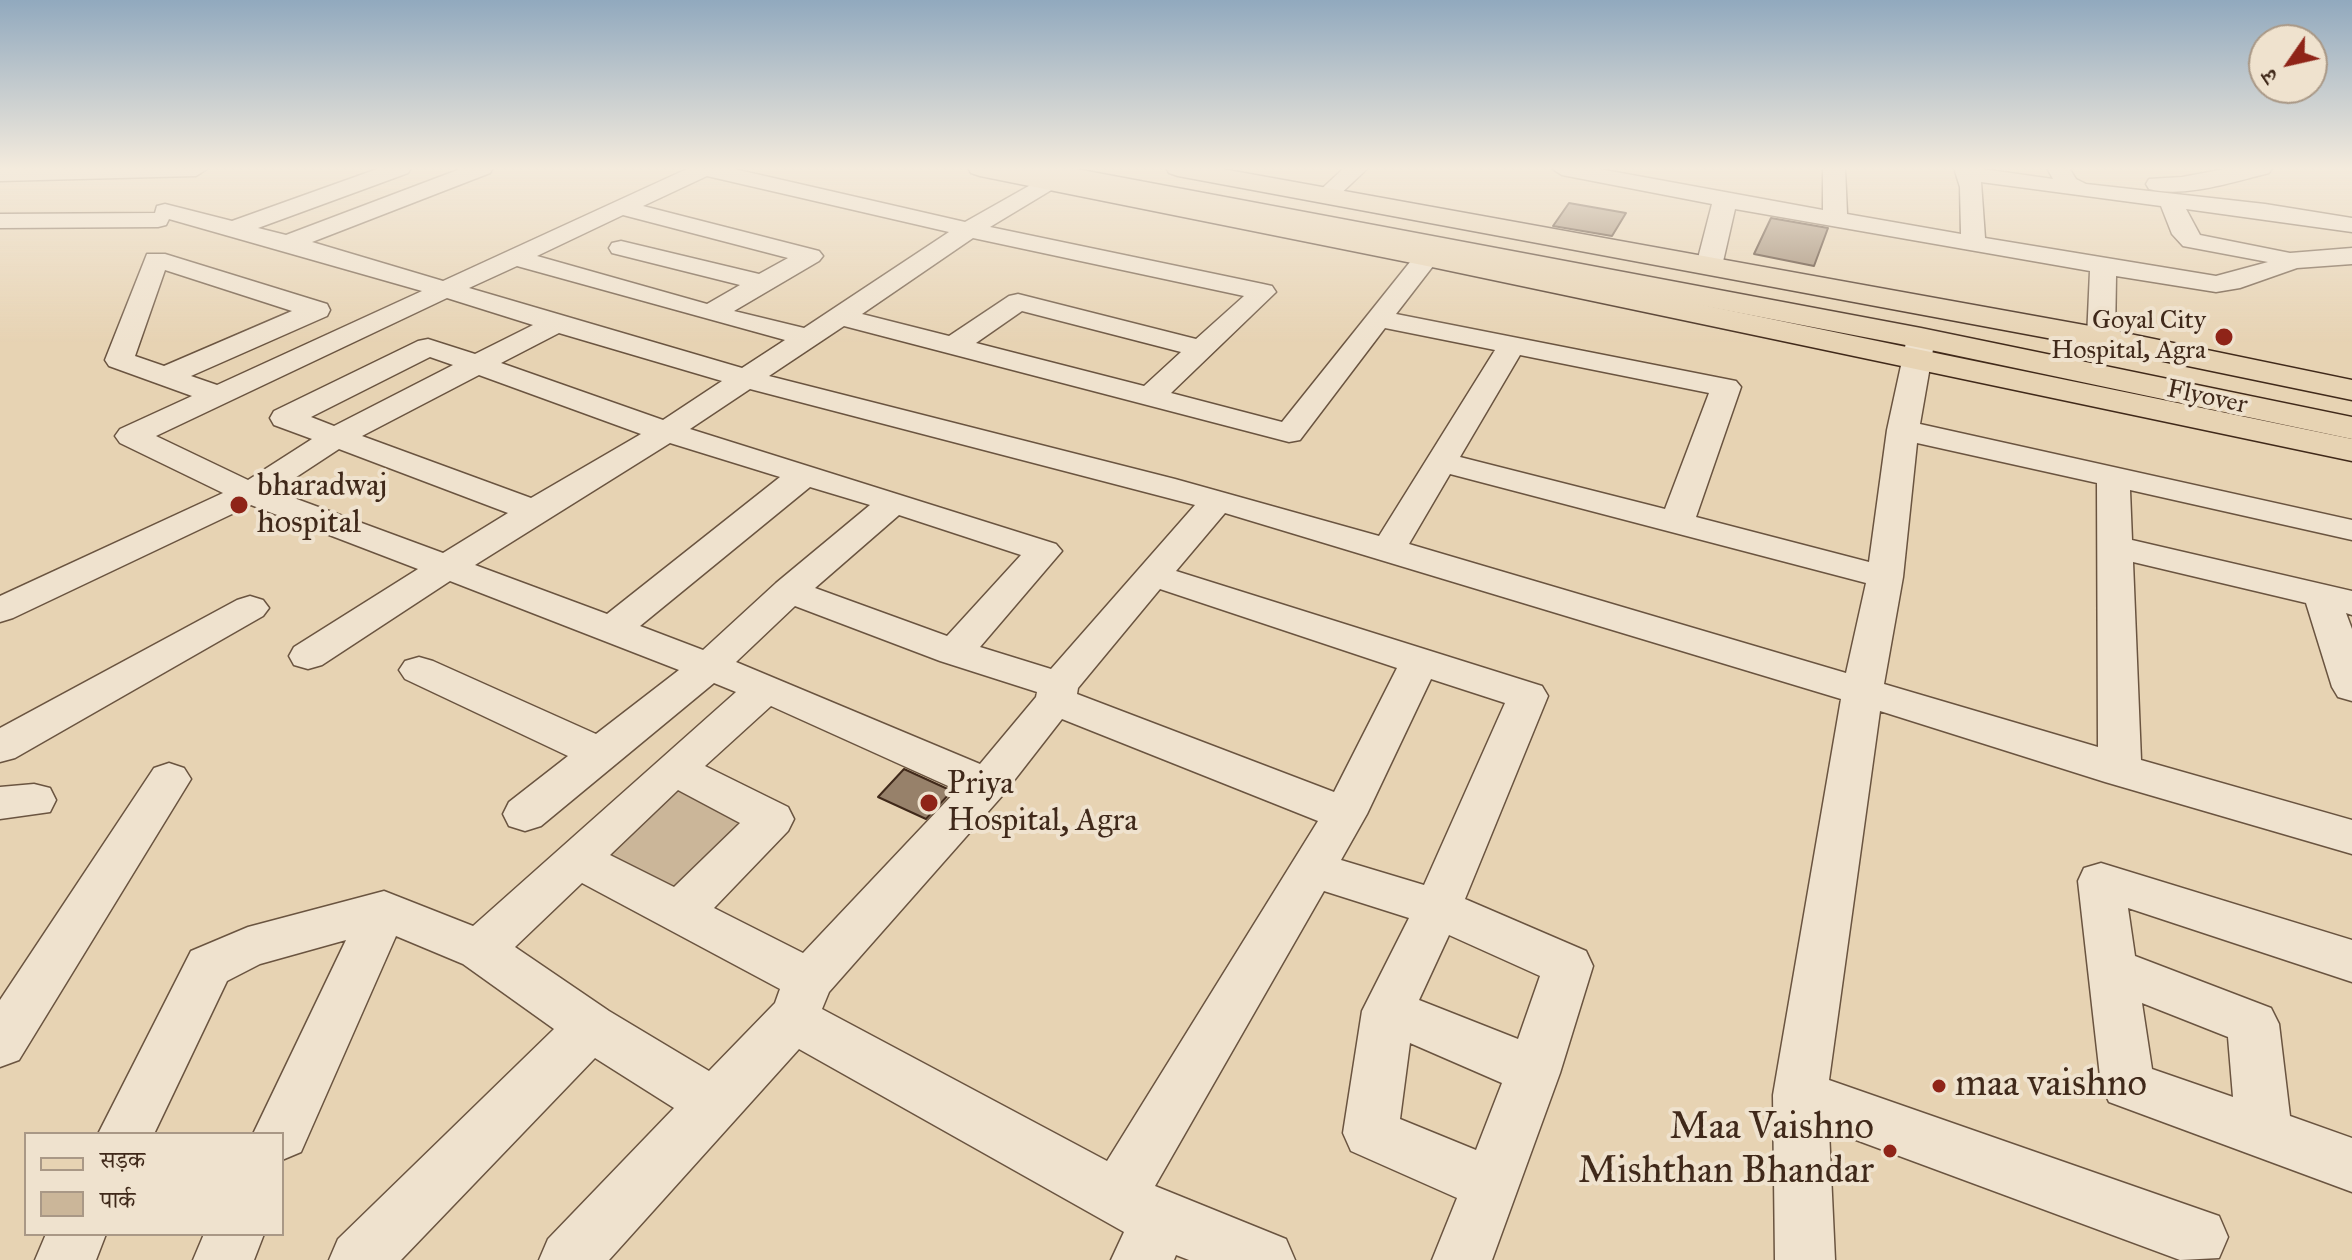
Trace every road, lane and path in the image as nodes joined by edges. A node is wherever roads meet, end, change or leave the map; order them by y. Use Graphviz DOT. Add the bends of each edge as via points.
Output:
graph roads {
  1 [pos="153,227"];
  2 [pos="231,227"];
  3 [pos="238,227"];
  4 [pos="330,227"];
  5 [pos="583,227"];
  6 [pos="663,227"];
  7 [pos="697,227"];
  8 [pos="955,227"];
  9 [pos="974,227"];
  10 [pos="1289,227"];
  11 [pos="1341,227"];
  12 [pos="1444,227"];
  13 [pos="1498,227"];
  14 [pos="1719,227"];
  15 [pos="1886,227"];
  16 [pos="1972,227"];
  17 [pos="2181,227"];
  18 [pos="235,228"];
  19 [pos="969,230"];
  20 [pos="730,235"];
  21 [pos="291,242"];
  22 [pos="1973,242"];
  23 [pos="621,248"];
  24 [pos="136,249"];
  25 [pos="2352,256"];
  26 [pos="1427,257"];
  27 [pos="517,258"];
  28 [pos="2286,261"];
  29 [pos="684,262"];
  30 [pos="1709,266"];
  31 [pos="2103,266"];
  32 [pos="571,273"];
  33 [pos="762,283"];
  34 [pos="451,289"];
  35 [pos="669,301"];
  36 [pos="710,313"];
  37 [pos="839,316"];
  38 [pos="1380,319"];
  39 [pos="557,323"];
  40 [pos="1923,332"];
  41 [pos="807,337"];
  42 [pos="606,338"];
  43 [pos="2101,338"];
  44 [pos="953,346"];
  45 [pos="1511,347"];
  46 [pos="1202,349"];
  47 [pos="481,365"];
  48 [pos="166,376"];
  49 [pos="747,378"];
  50 [pos="2352,390"];
  51 [pos="217,395"];
  52 [pos="1150,397"];
  53 [pos="2352,410"];
  54 [pos="2352,428"];
  55 [pos="1903,430"];
  56 [pos="666,432"];
  57 [pos="336,437"];
  58 [pos="2352,450"];
  59 [pos="1442,462"];
  60 [pos="805,474"];
  61 [pos="2113,477"];
  62 [pos="250,493"];
  63 [pos="1217,501"];
  64 [pos="894,502"];
  65 [pos="534,511"];
  66 [pos="1677,522"];
  67 [pos="2352,530"];
  68 [pos="2116,547"];
  69 [pos="1388,550"];
  70 [pos="449,567"];
  71 [pos="1153,575"];
  72 [pos="1885,577"];
  73 [pos="789,591"];
  74 [pos="2337,599"];
  75 [pos="250,608"];
  76 [pos="0,610"];
  77 [pos="611,630"];
  78 [pos="954,652"];
  79 [pos="308,656"];
  80 [pos="1420,662"];
  81 [pos="708,667"];
  82 [pos="419,670"];
  83 [pos="2352,687"];
  84 [pos="766,688"];
  85 [pos="1057,693"];
  86 [pos="1862,693"];
  87 [pos="0,747"];
  88 [pos="599,753"];
  89 [pos="674,769"];
  90 [pos="2120,771"];
  91 [pos="169,779"];
  92 [pos="987,785"];
  93 [pos="525,814"];
  94 [pos="1345,814"];
  95 [pos="2352,837"];
  96 [pos="577,859"];
  97 [pos="1312,869"];
  98 [pos="1438,908"];
  99 [pos="384,910"];
  100 [pos="680,912"];
  101 [pos="480,950"];
  102 [pos="2352,961"];
  103 [pos="2112,969"];
  104 [pos="801,999"];
  105 [pos="1388,1011"];
  106 [pos="591,1027"];
  107 [pos="0,1044"];
  108 [pos="1533,1073"];
  109 [pos="1800,1095"];
  110 [pos="715,1104"];
  111 [pos="127,1132"];
  112 [pos="282,1132"];
  113 [pos="2264,1134"];
  114 [pos="2352,1165"];
  115 [pos="1491,1184"];
  116 [pos="1140,1226"];
  117 [pos="76,1236"];
  118 [pos="234,1236"];
  119 [pos="2198,1237"];
  120 [pos="65,1260"];
  121 [pos="223,1260"];
  122 [pos="359,1260"];
  123 [pos="569,1260"];
  124 [pos="1265,1260"];
  125 [pos="1462,1260"];
  126 [pos="1805,1260"];
  1 -- 24 [label="street"];
  2 -- 18 [label="street"];
  3 -- 18 [label="street"];
  4 -- 21 [label="street"];
  5 -- 27 [label="street"];
  6 -- 23 [label="street"];
  7 -- 20 [label="street"];
  8 -- 19 [label="street"];
  9 -- 19 [label="street"];
  10 -- 26 [label="main road"];
  11 -- 40 [label="main road"];
  12 -- 40 [label="main road" via="1635,262"];
  13 -- 30 [label="main road"];
  14 -- 30 [label="street"];
  15 -- 22 [label="street"];
  16 -- 22 [label="street"];
  17 -- 28 [label="street" via="2192,241"];
  18 -- 21 [label="street"];
  19 -- 37 [label="street"];
  19 -- 46 [label="street" via="1263,292"];
  20 -- 29 [label="street"];
  20 -- 33 [label="street" via="810,256"];
  21 -- 34 [label="street"];
  22 -- 31 [label="street"];
  23 -- 29 [label="street"];
  23 -- 32 [label="street"];
  25 -- 28 [label="street"];
  26 -- 38 [label="street"];
  26 -- 40 [label="main road"];
  27 -- 32 [label="street"];
  27 -- 34 [label="street"];
  28 -- 31 [label="street" via="2216,284"];
  29 -- 33 [label="street"];
  30 -- 40 [label="main road"];
  31 -- 43 [label="street"];
  32 -- 35 [label="street"];
  33 -- 36 [label="street"];
  34 -- 39 [label="street"];
  34 -- 51 [label="street"];
  35 -- 36 [label="street"];
  35 -- 42 [label="street"];
  36 -- 41 [label="street"];
  37 -- 41 [label="street"];
  37 -- 44 [label="street"];
  38 -- 45 [label="street"];
  38 -- 52 [label="street" via="1289,433"];
  39 -- 42 [label="street"];
  39 -- 47 [label="street"];
  40 -- 43 [label="main road"];
  40 -- 53 [label="main road, Flyover"];
  40 -- 54 [label="main road, Flyover"];
  40 -- 55 [label="street"];
  40 -- 58 [label="main road"];
  41 -- 49 [label="street"];
  42 -- 49 [label="street"];
  43 -- 50 [label="main road"];
  44 -- 46 [label="street" via="1018,302"];
  44 -- 52 [label="street"];
  45 -- 59 [label="street"];
  45 -- 66 [label="street" via="1726,387"];
  46 -- 52 [label="street"];
  47 -- 56 [label="street"];
  47 -- 57 [label="street"];
  47 -- 57 [label="street" via="428,347 285,418"];
  48 -- 48 [label="street" via="304,316 317,310 156,259 119,360"];
  48 -- 51 [label="street"];
  49 -- 56 [label="street"];
  49 -- 63 [label="street"];
  51 -- 62 [label="street" via="131,436"];
  55 -- 61 [label="street"];
  55 -- 72 [label="street"];
  56 -- 60 [label="street"];
  56 -- 65 [label="street"];
  57 -- 62 [label="street"];
  57 -- 65 [label="street"];
  59 -- 66 [label="street"];
  59 -- 69 [label="street"];
  60 -- 64 [label="street"];
  60 -- 77 [label="street"];
  61 -- 67 [label="street"];
  61 -- 68 [label="street"];
  62 -- 70 [label="street"];
  62 -- 76 [label="street"];
  63 -- 69 [label="street"];
  63 -- 71 [label="street"];
  64 -- 73 [label="street"];
  64 -- 78 [label="street" via="1044,551"];
  65 -- 70 [label="street"];
  66 -- 72 [label="street"];
  68 -- 74 [label="street"];
  68 -- 90 [label="street"];
  69 -- 86 [label="street"];
  70 -- 77 [label="street"];
  70 -- 79 [label="street"];
  71 -- 80 [label="street"];
  71 -- 85 [label="street"];
  72 -- 86 [label="street"];
  73 -- 78 [label="street"];
  73 -- 81 [label="street"];
  74 -- 83 [label="street"];
  75 -- 87 [label="street"];
  77 -- 81 [label="street"];
  78 -- 85 [label="street"];
  80 -- 94 [label="street"];
  80 -- 98 [label="street" via="1528,696"];
  81 -- 84 [label="street"];
  81 -- 88 [label="street"];
  82 -- 88 [label="street"];
  84 -- 89 [label="street"];
  84 -- 92 [label="street"];
  85 -- 92 [label="street"];
  85 -- 94 [label="street"];
  86 -- 90 [label="street"];
  86 -- 109 [label="street"];
  88 -- 93 [label="street"];
  89 -- 96 [label="street"];
  89 -- 100 [label="street" via="772,819"];
  90 -- 95 [label="street"];
  91 -- 107 [label="street"];
  92 -- 104 [label="street"];
  94 -- 97 [label="street"];
  96 -- 100 [label="street"];
  96 -- 101 [label="street"];
  97 -- 98 [label="street"];
  97 -- 116 [label="street"];
  98 -- 105 [label="street"];
  98 -- 108 [label="street" via="1568,966"];
  99 -- 101 [label="street"];
  99 -- 111 [label="street" via="248,947 209,966"];
  99 -- 112 [label="street"];
  100 -- 104 [label="street"];
  101 -- 106 [label="street"];
  102 -- 103 [label="street" via="2101,881"];
  103 -- 113 [label="street" via="2128,1085"];
  103 -- 113 [label="street" via="2253,1024"];
  104 -- 110 [label="street"];
  104 -- 116 [label="street"];
  105 -- 108 [label="street"];
  105 -- 115 [label="street" via="1371,1133"];
  106 -- 110 [label="street"];
  106 -- 122 [label="street"];
  108 -- 115 [label="street"];
  109 -- 119 [label="street"];
  109 -- 126 [label="street"];
  110 -- 123 [label="street"];
  113 -- 114 [label="street"];
  115 -- 125 [label="street"];
  116 -- 124 [label="street"];
  117 -- 120 [label="street"];
  118 -- 121 [label="street"];
}
